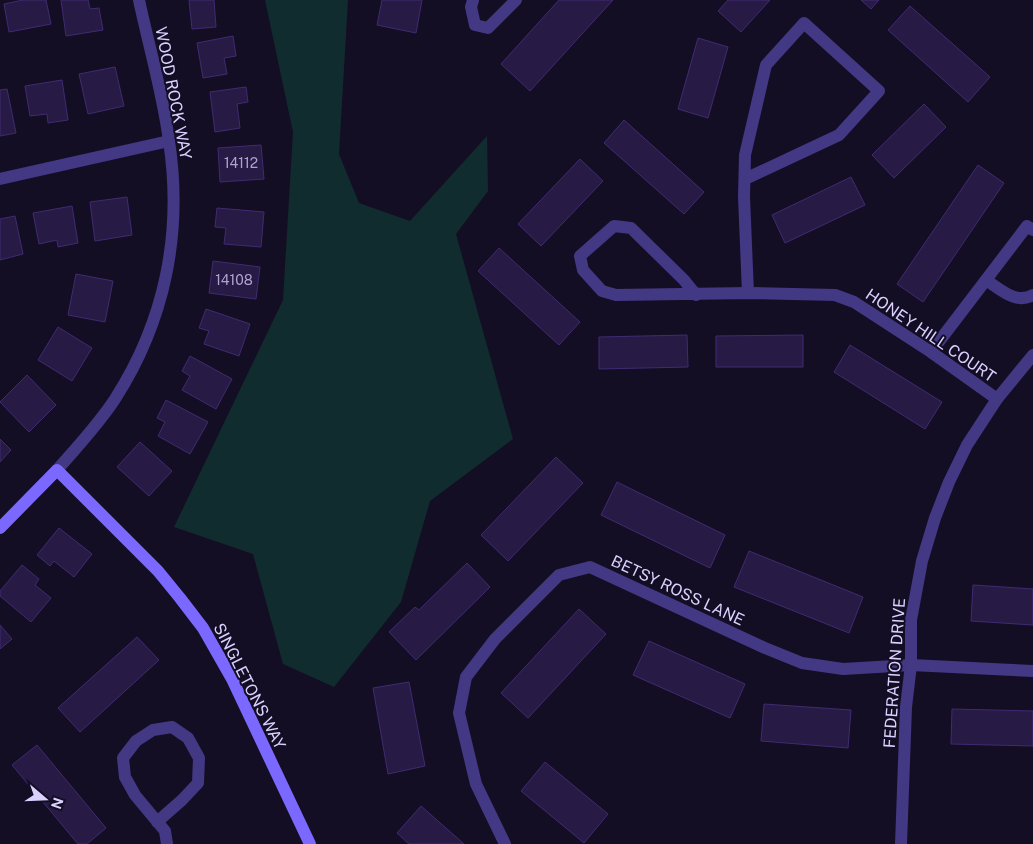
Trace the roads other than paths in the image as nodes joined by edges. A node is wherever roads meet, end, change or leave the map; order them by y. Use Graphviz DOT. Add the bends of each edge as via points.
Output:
graph roads {
  1 [pos="139,0"];
  2 [pos="472,0"];
  3 [pos="516,0"];
  4 [pos="169,141"];
  5 [pos="0,179"];
  6 [pos="745,179"];
  7 [pos="1033,230"];
  8 [pos="986,280"];
  9 [pos="748,293"];
  10 [pos="696,295"];
  11 [pos="1033,296"];
  12 [pos="931,352"];
  13 [pos="1033,355"];
  14 [pos="997,399"];
  15 [pos="57,470"];
  16 [pos="0,528"];
  17 [pos="911,666"];
  18 [pos="1033,671"];
  19 [pos="157,822"];
  20 [pos="167,844"];
  21 [pos="310,844"];
  22 [pos="505,844"];
  23 [pos="901,844"];
  1 -- 4 [label="street, WOOD ROCK WAY"];
  2 -- 3 [label="street" via="475,25 488,28"];
  4 -- 5 [label="street"];
  4 -- 15 [label="street, WOOD ROCK WAY" via="174,188 173,232 167,277 154,320 137,361 114,400"];
  6 -- 6 [label="street" via="745,155 766,65 804,23 879,91 839,135"];
  6 -- 9 [label="street"];
  7 -- 8 [label="street" via="1027,226"];
  8 -- 11 [label="street" via="1015,299"];
  8 -- 12 [label="street"];
  9 -- 10 [label="street, HONEY HILL COURT"];
  9 -- 12 [label="street, HONEY HILL COURT" via="835,295 854,302"];
  10 -- 10 [label="street, HONEY HILL COURT" via="631,228 614,226 580,256 583,270 602,291 616,295"];
  12 -- 14 [label="street, HONEY HILL COURT"];
  13 -- 14 [label="street, FEDERATION DRIVE"];
  14 -- 17 [label="street, FEDERATION DRIVE" via="967,445 935,518 922,561 911,620"];
  15 -- 16 [label="street, WOOD ROCK WAY"];
  15 -- 21 [label="street, SINGLETONS WAY" via="158,571 203,628 232,679"];
  17 -- 18 [label="street, BETSY ROSS LANE"];
  17 -- 22 [label="street, BETSY ROSS LANE" via="842,669 802,663 590,568 559,575 495,639 466,677 459,713 476,784"];
  17 -- 23 [label="street, FEDERATION DRIVE" via="906,707"];
  19 -- 19 [label="street" via="125,778 123,758 136,741 153,730 172,727 188,738 200,758 198,783"];
  19 -- 20 [label="street" via="165,831"];
}
